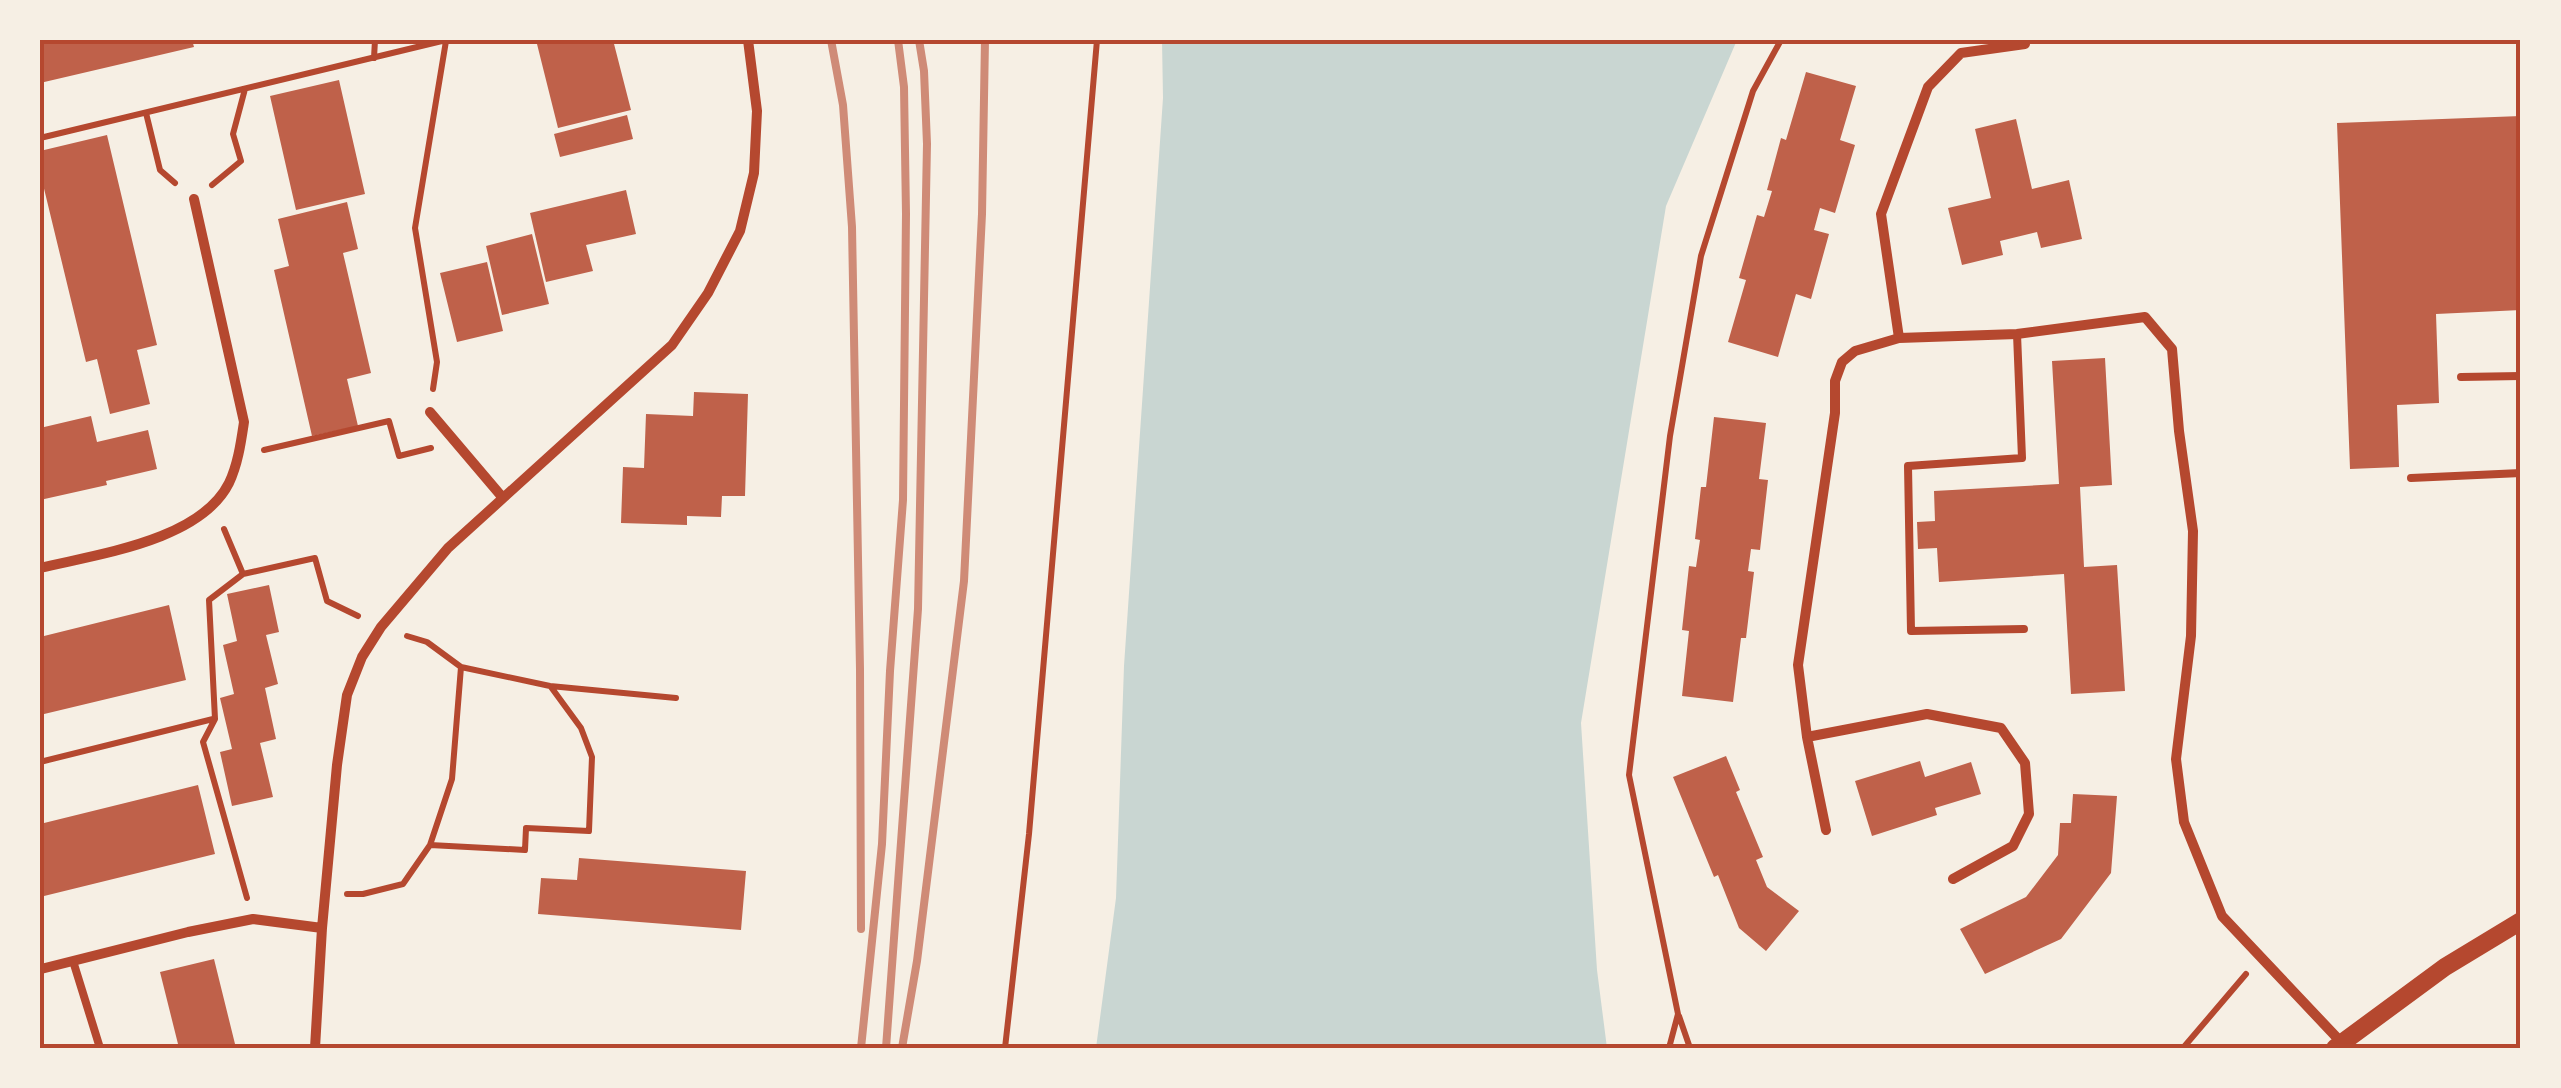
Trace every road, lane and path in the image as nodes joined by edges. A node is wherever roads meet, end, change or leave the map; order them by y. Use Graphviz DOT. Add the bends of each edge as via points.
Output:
graph roads {
  1 [pos="376,40"];
  2 [pos="446,40"];
  3 [pos="748,40"];
  4 [pos="1097,40"];
  5 [pos="1781,40"];
  6 [pos="2025,44"];
  7 [pos="374,58"];
  8 [pos="245,89"];
  9 [pos="146,113"];
  10 [pos="40,138"];
  11 [pos="194,200"];
  12 [pos="2017,334"];
  13 [pos="1899,338"];
  14 [pos="2521,376"];
  15 [pos="2461,377"];
  16 [pos="430,412"];
  17 [pos="456,442"];
  18 [pos="238,456"];
  19 [pos="2521,472"];
  20 [pos="2412,478"];
  21 [pos="503,498"];
  22 [pos="40,568"];
  23 [pos="243,574"];
  24 [pos="2024,629"];
  25 [pos="461,667"];
  26 [pos="550,686"];
  27 [pos="215,719"];
  28 [pos="1807,737"];
  29 [pos="40,762"];
  30 [pos="1826,830"];
  31 [pos="430,846"];
  32 [pos="1954,879"];
  33 [pos="325,893"];
  34 [pos="253,920"];
  35 [pos="2521,921"];
  36 [pos="322,928"];
  37 [pos="2260,958"];
  38 [pos="73,961"];
  39 [pos="41,970"];
  40 [pos="1678,1014"];
  41 [pos="2338,1045"];
  42 [pos="100,1048"];
  43 [pos="315,1048"];
  44 [pos="1005,1048"];
  45 [pos="1669,1048"];
  46 [pos="1690,1048"];
  47 [pos="2183,1048"];
  1 -- 7 [label="path"];
  2 -- 7 [label="path"];
  2 -- 16 [label="path" via="414,228 436,362"];
  3 -- 21 [label="street" via="757,111 754,173 740,231 708,293 672,346"];
  4 -- 44 [label="path"];
  5 -- 40 [label="path" via="1753,91 1701,256 1670,436 1629,775"];
  6 -- 13 [label="street" via="1961,52 1928,87 1881,214"];
  7 -- 8 [label="path"];
  8 -- 9 [label="path"];
  8 -- 11 [label="path" via="233,134 240,162"];
  9 -- 10 [label="path"];
  9 -- 11 [label="path" via="160,170"];
  11 -- 18 [label="street" via="244,422"];
  12 -- 13 [label="street"];
  12 -- 24 [label="lane" via="2022,458 1908,466 1911,631"];
  12 -- 37 [label="street" via="2146,317 2172,348 2192,531 2192,636 2176,759 2184,822 2222,916"];
  13 -- 28 [label="street" via="1855,352 1842,362 1835,381 1798,665"];
  14 -- 15 [label="lane"];
  16 -- 17 [label="street"];
  17 -- 18 [label="path" via="399,456 389,421"];
  17 -- 21 [label="street"];
  18 -- 22 [label="street" via="213,505 166,536"];
  19 -- 20 [label="lane"];
  21 -- 33 [label="street" via="448,548 362,657 344,712"];
  23 -- 27 [label="path" via="209,600"];
  25 -- 31 [label="path" via="452,780"];
  26 -- 31 [label="path" via="581,728 592,757 588,831 526,828 526,850"];
  27 -- 29 [label="path"];
  27 -- 34 [label="path" via="203,742"];
  28 -- 30 [label="street"];
  28 -- 32 [label="street" via="1927,714 2000,728 2025,763 2028,814 2013,846"];
  31 -- 33 [label="path" via="403,884 363,894"];
  33 -- 36 [label="street"];
  34 -- 36 [label="street"];
  34 -- 38 [label="street"];
  35 -- 41 [label="street"];
  36 -- 43 [label="street"];
  37 -- 41 [label="street"];
  37 -- 47 [label="path"];
  38 -- 39 [label="street"];
  38 -- 42 [label="lane"];
  40 -- 45 [label="path"];
  40 -- 46 [label="path"];
}
